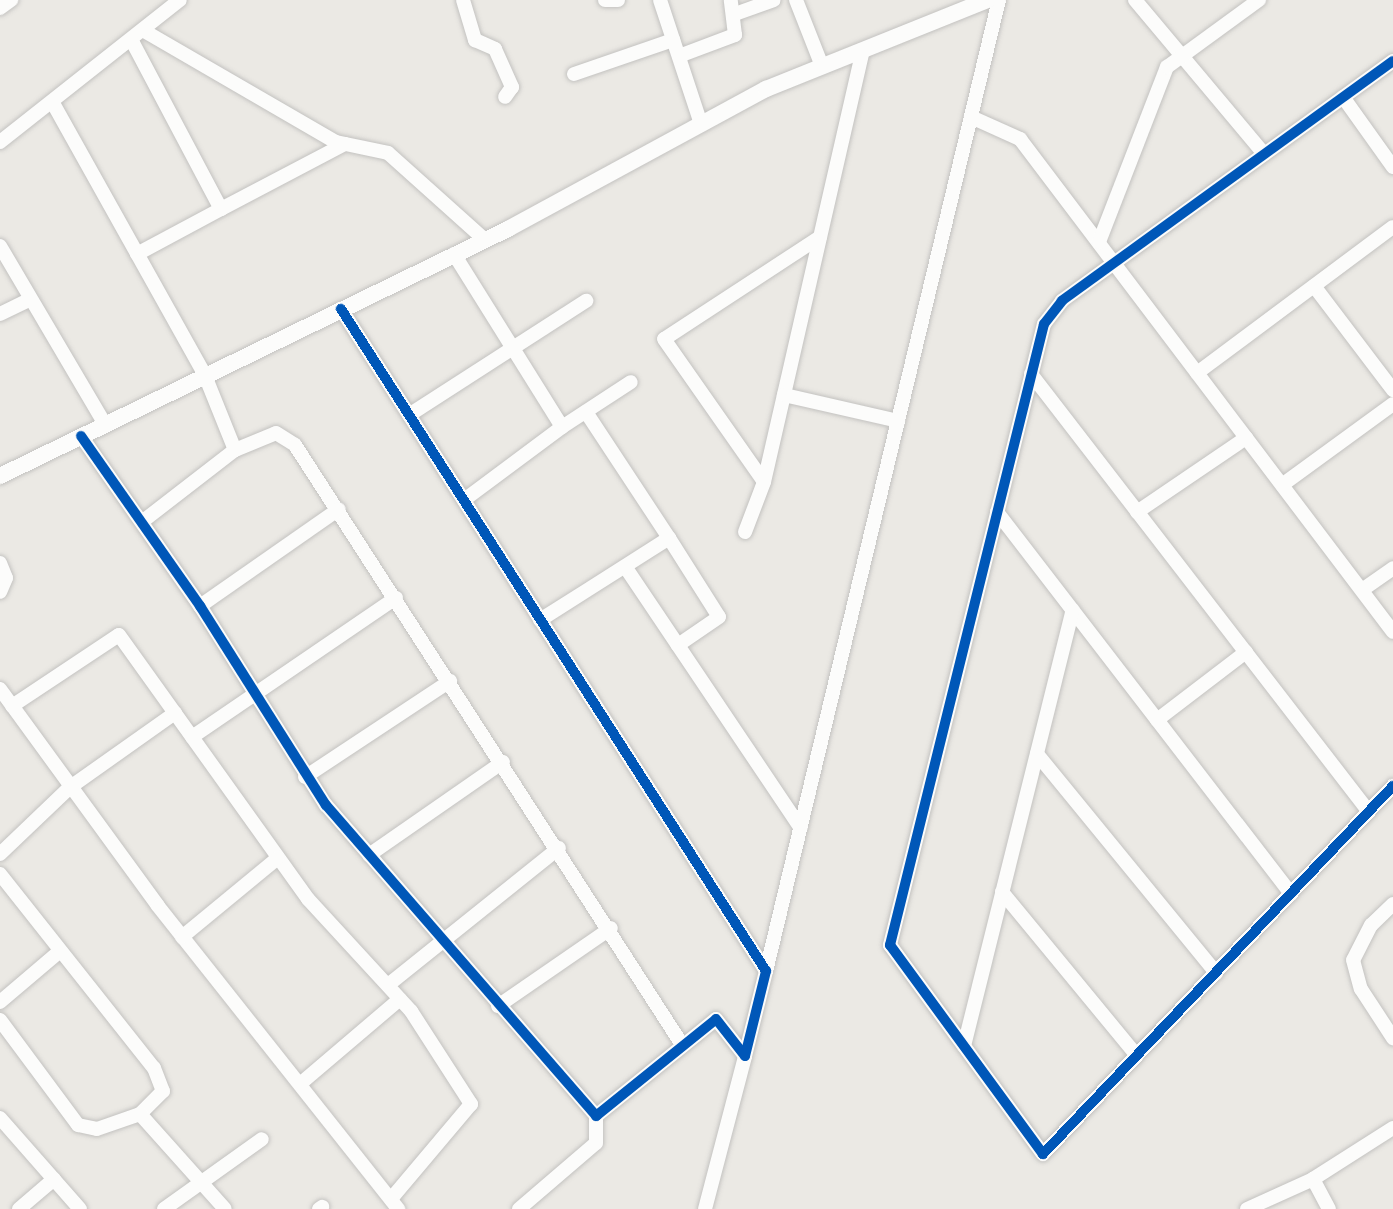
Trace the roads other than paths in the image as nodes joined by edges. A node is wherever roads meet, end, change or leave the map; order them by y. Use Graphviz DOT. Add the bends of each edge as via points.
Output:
graph roads {
  1 [pos="11,0"];
  2 [pos="463,0"];
  3 [pos="605,0"];
  4 [pos="618,0"];
  5 [pos="660,0"];
  6 [pos="774,0"];
  7 [pos="796,0"];
  8 [pos="1135,0"];
  9 [pos="1259,0"];
  10 [pos="987,1"];
  11 [pos="183,2"];
  12 [pos="733,7"];
  13 [pos="0,8"];
  14 [pos="146,32"];
  15 [pos="673,40"];
  16 [pos="133,43"];
  17 [pos="863,50"];
  18 [pos="679,56"];
  19 [pos="1182,56"];
  20 [pos="1393,61"];
  21 [pos="822,66"];
  22 [pos="574,74"];
  23 [pos="505,97"];
  24 [pos="1343,97"];
  25 [pos="54,105"];
  26 [pos="971,117"];
  27 [pos="701,124"];
  28 [pos="0,142"];
  29 [pos="345,144"];
  30 [pos="1264,154"];
  31 [pos="1393,167"];
  32 [pos="221,209"];
  33 [pos="1393,227"];
  34 [pos="820,237"];
  35 [pos="485,240"];
  36 [pos="1099,242"];
  37 [pos="0,246"];
  38 [pos="137,254"];
  39 [pos="454,254"];
  40 [pos="1114,263"];
  41 [pos="1314,286"];
  42 [pos="31,299"];
  43 [pos="586,301"];
  44 [pos="341,309"];
  45 [pos="0,314"];
  46 [pos="512,348"];
  47 [pos="204,373"];
  48 [pos="1197,373"];
  49 [pos="1031,374"];
  50 [pos="631,382"];
  51 [pos="1393,390"];
  52 [pos="784,395"];
  53 [pos="1393,404"];
  54 [pos="586,412"];
  55 [pos="409,415"];
  56 [pos="898,421"];
  57 [pos="105,424"];
  58 [pos="562,427"];
  59 [pos="81,436"];
  60 [pos="1246,438"];
  61 [pos="235,450"];
  62 [pos="0,476"];
  63 [pos="764,482"];
  64 [pos="1282,485"];
  65 [pos="464,500"];
  66 [pos="339,509"];
  67 [pos="997,512"];
  68 [pos="1137,512"];
  69 [pos="143,521"];
  70 [pos="745,532"];
  71 [pos="669,538"];
  72 [pos="0,563"];
  73 [pos="626,568"];
  74 [pos="1393,568"];
  75 [pos="1362,590"];
  76 [pos="0,592"];
  77 [pos="396,598"];
  78 [pos="200,606"];
  79 [pos="1073,610"];
  80 [pos="540,620"];
  81 [pos="1393,632"];
  82 [pos="678,645"];
  83 [pos="1246,652"];
  84 [pos="450,681"];
  85 [pos="0,689"];
  86 [pos="251,691"];
  87 [pos="12,706"];
  88 [pos="175,713"];
  89 [pos="1157,720"];
  90 [pos="192,737"];
  91 [pos="1037,754"];
  92 [pos="503,762"];
  93 [pos="305,777"];
  94 [pos="1393,786"];
  95 [pos="69,788"];
  96 [pos="1369,812"];
  97 [pos="801,828"];
  98 [pos="559,848"];
  99 [pos="0,854"];
  100 [pos="369,855"];
  101 [pos="278,858"];
  102 [pos="0,874"];
  103 [pos="1002,892"];
  104 [pos="1291,894"];
  105 [pos="1393,904"];
  106 [pos="611,928"];
  107 [pos="182,937"];
  108 [pos="438,941"];
  109 [pos="60,951"];
  110 [pos="766,971"];
  111 [pos="1216,973"];
  112 [pos="0,979"];
  113 [pos="388,985"];
  114 [pos="5,998"];
  115 [pos="400,999"];
  116 [pos="498,1006"];
  117 [pos="0,1020"];
  118 [pos="1393,1038"];
  119 [pos="681,1043"];
  120 [pos="964,1046"];
  121 [pos="745,1056"];
  122 [pos="1137,1056"];
  123 [pos="300,1084"];
  124 [pos="140,1114"];
  125 [pos="596,1116"];
  126 [pos="0,1118"];
  127 [pos="1393,1128"];
  128 [pos="262,1139"];
  129 [pos="54,1179"];
  130 [pos="1313,1179"];
  131 [pos="201,1181"];
  132 [pos="394,1204"];
  133 [pos="19,1209"];
  134 [pos="80,1209"];
  135 [pos="164,1209"];
  136 [pos="225,1209"];
  137 [pos="519,1209"];
  138 [pos="705,1209"];
  139 [pos="1247,1209"];
  140 [pos="1329,1209"];
  1 -- 13 [label="street"];
  2 -- 23 [label="street" via="475,40 495,49 512,87"];
  3 -- 4 [label="street"];
  5 -- 15 [label="street"];
  6 -- 12 [label="street"];
  7 -- 21 [label="street"];
  8 -- 19 [label="street"];
  9 -- 19 [label="street"];
  10 -- 17 [label="street"];
  10 -- 26 [label="street"];
  11 -- 14 [label="street"];
  12 -- 18 [label="street" via="735,35"];
  14 -- 16 [label="street"];
  14 -- 29 [label="street"];
  15 -- 18 [label="street"];
  15 -- 22 [label="street"];
  16 -- 25 [label="street"];
  16 -- 32 [label="street"];
  17 -- 21 [label="street"];
  17 -- 34 [label="street"];
  18 -- 27 [label="street"];
  19 -- 30 [label="street"];
  19 -- 36 [label="street" via="1167,67"];
  20 -- 24 [label="street"];
  21 -- 27 [label="street"];
  24 -- 30 [label="street"];
  24 -- 31 [label="street"];
  25 -- 28 [label="street"];
  25 -- 38 [label="street"];
  26 -- 36 [label="street" via="1020,139"];
  26 -- 56 [label="street"];
  27 -- 35 [label="street"];
  29 -- 32 [label="street"];
  29 -- 35 [label="street" via="388,153"];
  30 -- 40 [label="street"];
  32 -- 38 [label="street"];
  33 -- 41 [label="street"];
  34 -- 52 [label="street"];
  34 -- 63 [label="street" via="664,339"];
  35 -- 39 [label="street"];
  36 -- 40 [label="street"];
  37 -- 42 [label="street"];
  38 -- 47 [label="street"];
  39 -- 44 [label="street"];
  39 -- 46 [label="street"];
  40 -- 48 [label="street"];
  40 -- 49 [label="street" via="1044,324"];
  41 -- 48 [label="street"];
  41 -- 51 [label="street"];
  42 -- 45 [label="street"];
  42 -- 57 [label="street"];
  43 -- 46 [label="street"];
  44 -- 47 [label="street"];
  44 -- 55 [label="street"];
  46 -- 55 [label="street"];
  46 -- 58 [label="street"];
  47 -- 57 [label="street"];
  47 -- 61 [label="street"];
  48 -- 60 [label="street"];
  49 -- 67 [label="street"];
  49 -- 68 [label="street"];
  50 -- 54 [label="street"];
  52 -- 56 [label="street"];
  52 -- 63 [label="street"];
  53 -- 64 [label="street"];
  54 -- 58 [label="street"];
  54 -- 71 [label="street"];
  55 -- 65 [label="street"];
  56 -- 97 [label="street"];
  57 -- 59 [label="street"];
  58 -- 65 [label="street"];
  59 -- 62 [label="street"];
  59 -- 69 [label="street"];
  60 -- 64 [label="street"];
  60 -- 68 [label="street"];
  61 -- 66 [label="street" via="262,436 286,438"];
  61 -- 69 [label="street"];
  63 -- 70 [label="street"];
  64 -- 75 [label="street"];
  65 -- 80 [label="street"];
  66 -- 77 [label="street"];
  66 -- 78 [label="street"];
  67 -- 79 [label="street"];
  67 -- 120 [label="street" via="890,945"];
  68 -- 83 [label="street"];
  69 -- 78 [label="street"];
  71 -- 73 [label="street"];
  71 -- 82 [label="street" via="719,617"];
  72 -- 76 [label="street" via="6,578"];
  73 -- 80 [label="street"];
  73 -- 82 [label="street"];
  74 -- 75 [label="street"];
  75 -- 81 [label="street"];
  77 -- 84 [label="street"];
  77 -- 86 [label="street"];
  78 -- 86 [label="street"];
  79 -- 89 [label="street"];
  79 -- 91 [label="street"];
  80 -- 110 [label="street"];
  82 -- 97 [label="street"];
  83 -- 89 [label="street"];
  83 -- 96 [label="street"];
  84 -- 92 [label="street"];
  84 -- 93 [label="street"];
  85 -- 87 [label="street"];
  86 -- 90 [label="street"];
  86 -- 93 [label="street"];
  87 -- 88 [label="street" via="119,635"];
  87 -- 95 [label="street"];
  88 -- 90 [label="street"];
  88 -- 95 [label="street"];
  89 -- 104 [label="street"];
  90 -- 101 [label="street"];
  91 -- 103 [label="street"];
  91 -- 111 [label="street"];
  92 -- 98 [label="street"];
  92 -- 100 [label="street"];
  93 -- 100 [label="street"];
  94 -- 96 [label="street"];
  95 -- 99 [label="street"];
  95 -- 107 [label="street"];
  96 -- 104 [label="street"];
  97 -- 110 [label="street"];
  98 -- 106 [label="street"];
  98 -- 108 [label="street"];
  100 -- 108 [label="street"];
  101 -- 107 [label="street"];
  101 -- 113 [label="street"];
  102 -- 109 [label="street"];
  103 -- 120 [label="street"];
  103 -- 122 [label="street"];
  104 -- 111 [label="street"];
  105 -- 118 [label="street" via="1353,960 1361,989"];
  106 -- 116 [label="street"];
  106 -- 119 [label="street"];
  107 -- 123 [label="street"];
  108 -- 113 [label="street"];
  108 -- 116 [label="street"];
  109 -- 114 [label="street"];
  109 -- 124 [label="street" via="164,1083"];
  110 -- 121 [label="street"];
  111 -- 122 [label="street"];
  112 -- 114 [label="street"];
  113 -- 115 [label="street"];
  115 -- 123 [label="street"];
  115 -- 132 [label="street" via="471,1104"];
  116 -- 125 [label="street"];
  117 -- 124 [label="street" via="78,1125 97,1129"];
  119 -- 121 [label="street" via="716,1019"];
  119 -- 125 [label="street"];
  120 -- 122 [label="street" via="1043,1154"];
  121 -- 138 [label="street"];
  123 -- 132 [label="street"];
  124 -- 131 [label="street"];
  125 -- 137 [label="street" via="596,1143"];
  126 -- 129 [label="street"];
  127 -- 130 [label="street"];
  128 -- 131 [label="street"];
  129 -- 133 [label="street"];
  129 -- 134 [label="street"];
  130 -- 139 [label="street"];
  130 -- 140 [label="street"];
  131 -- 135 [label="street"];
  131 -- 136 [label="street"];
}
